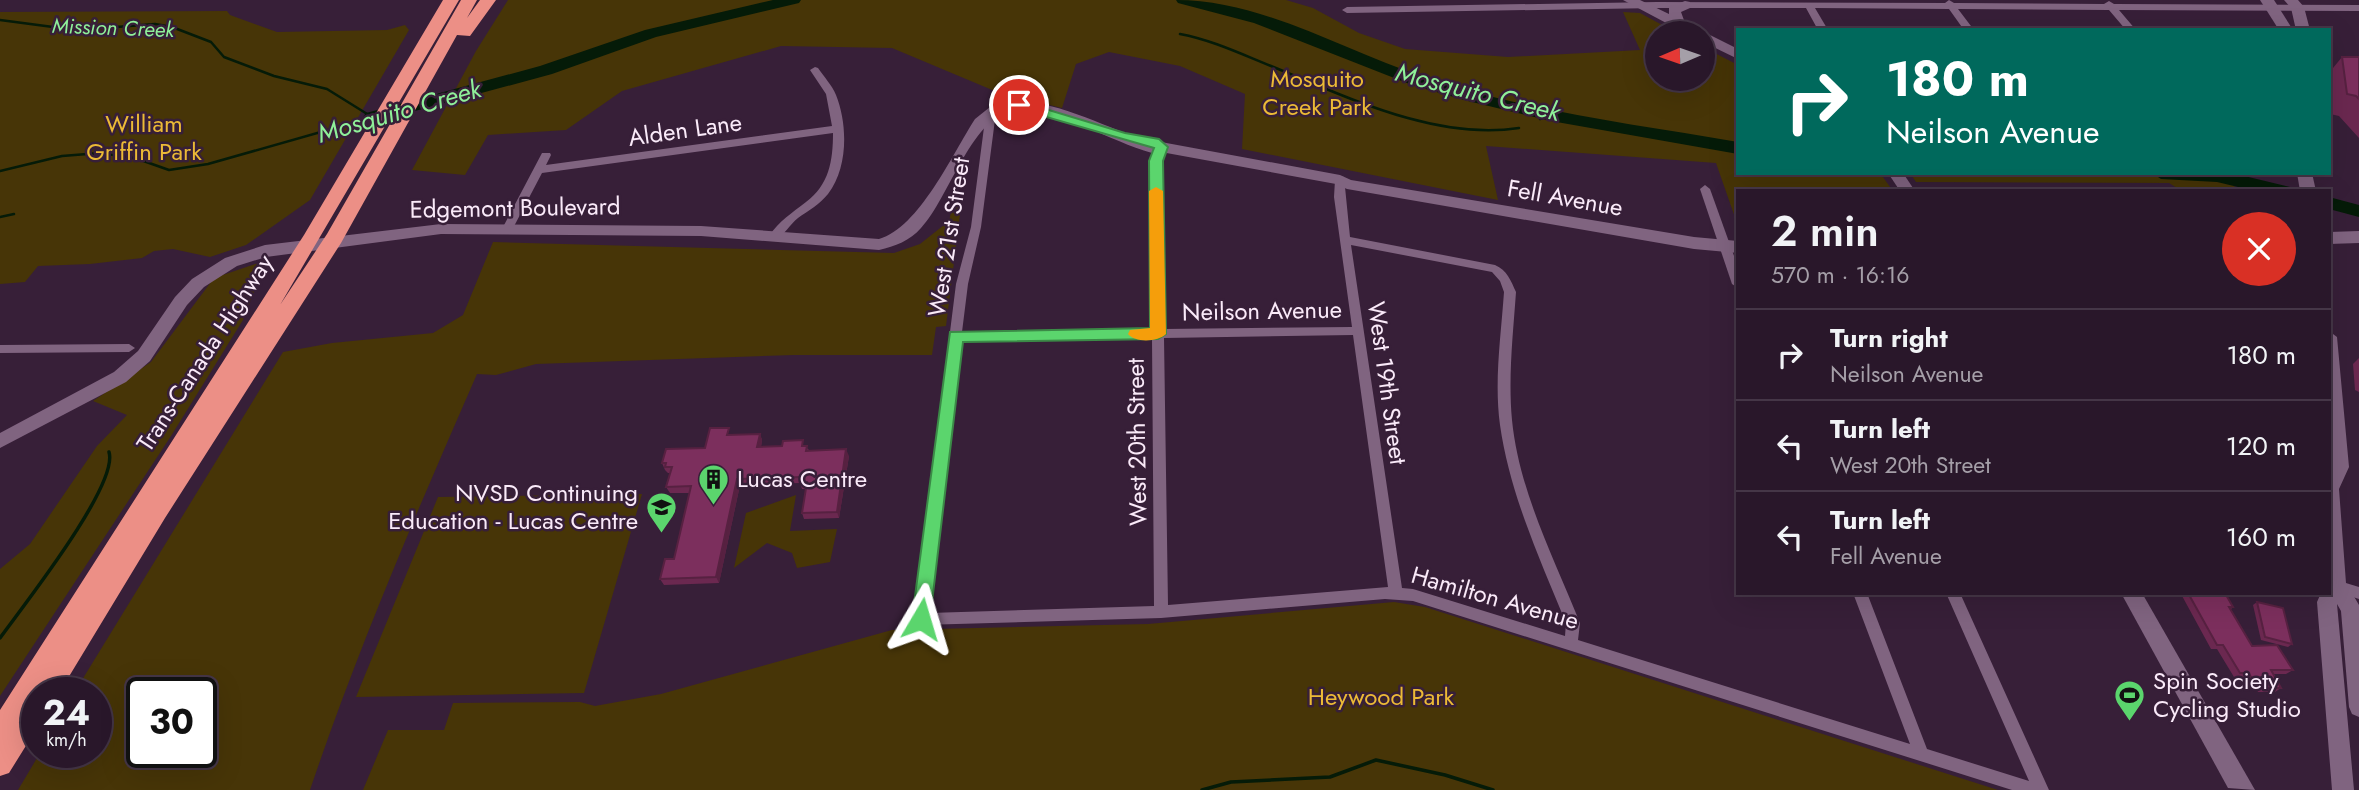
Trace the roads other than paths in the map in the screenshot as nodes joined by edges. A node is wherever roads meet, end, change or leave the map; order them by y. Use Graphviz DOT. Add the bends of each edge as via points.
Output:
graph roads {
  1 [pos="435,0"];
  2 [pos="451,0"];
  3 [pos="469,0"];
  4 [pos="488,0"];
  5 [pos="2296,2"];
  6 [pos="1635,3"];
  7 [pos="1791,3"];
  8 [pos="1949,3"];
  9 [pos="2108,3"];
  10 [pos="2270,3"];
  11 [pos="1685,5"];
  12 [pos="1808,6"];
  13 [pos="2359,8"];
  14 [pos="1347,10"];
  15 [pos="1671,21"];
  16 [pos="1678,21"];
  17 [pos="2285,26"];
  18 [pos="1822,28"];
  19 [pos="1968,28"];
  20 [pos="2129,28"];
  21 [pos="2303,28"];
  22 [pos="458,31"];
  23 [pos="423,39"];
  24 [pos="1715,43"];
  25 [pos="1736,54"];
  26 [pos="815,70"];
  27 [pos="991,112"];
  28 [pos="837,129"];
  29 [pos="1161,147"];
  30 [pos="546,155"];
  31 [pos="538,170"];
  32 [pos="1340,180"];
  33 [pos="1705,189"];
  34 [pos="507,229"];
  35 [pos="775,236"];
  36 [pos="2359,237"];
  37 [pos="2331,238"];
  38 [pos="1346,240"];
  39 [pos="1731,246"];
  40 [pos="1736,273"];
  41 [pos="1359,331"];
  42 [pos="1158,334"];
  43 [pos="956,336"];
  44 [pos="129,348"];
  45 [pos="0,349"];
  46 [pos="2331,361"];
  47 [pos="0,441"];
  48 [pos="2331,490"];
  49 [pos="2331,508"];
  50 [pos="2336,585"];
  51 [pos="1396,592"];
  52 [pos="2359,593"];
  53 [pos="2331,594"];
  54 [pos="1861,595"];
  55 [pos="1954,595"];
  56 [pos="2132,595"];
  57 [pos="2331,595"];
  58 [pos="1161,612"];
  59 [pos="921,619"];
  60 [pos="1571,643"];
  61 [pos="55,677"];
  62 [pos="2359,707"];
  63 [pos="21,731"];
  64 [pos="0,732"];
  65 [pos="1921,754"];
  66 [pos="0,764"];
  67 [pos="2240,787"];
  68 [pos="2035,790"];
  69 [pos="2041,790"];
  70 [pos="2343,790"];
  1 -- 23 [label="highway"];
  2 -- 23 [label="highway"];
  3 -- 22 [label="highway"];
  4 -- 22 [label="highway"];
  5 -- 10 [label="street"];
  5 -- 13 [label="street"];
  5 -- 17 [label="street"];
  5 -- 21 [label="street"];
  6 -- 11 [label="street"];
  6 -- 14 [label="street"];
  6 -- 15 [label="street"];
  7 -- 11 [label="street"];
  7 -- 12 [label="street"];
  8 -- 9 [label="street"];
  8 -- 12 [label="street"];
  8 -- 19 [label="street"];
  9 -- 10 [label="street"];
  9 -- 20 [label="street"];
  10 -- 17 [label="street"];
  11 -- 16 [label="street" via="1674,10"];
  12 -- 18 [label="street"];
  22 -- 61 [label="highway, Trans-Canada Highway" via="298,296"];
  23 -- 64 [label="highway, Trans-Canada Highway" via="345,184"];
  24 -- 25 [label="street"];
  26 -- 28 [label="street" via="832,96"];
  27 -- 29 [label="street, Fell Avenue" via="1028,106 1137,144"];
  27 -- 35 [label="street, Edgemont Boulevard" via="979,122 918,222 896,241 872,246"];
  27 -- 43 [label="street, West 21st Street"];
  28 -- 31 [label="street, Alden Lane"];
  28 -- 35 [label="street" via="837,160 825,191 783,224"];
  29 -- 32 [label="street, Fell Avenue"];
  29 -- 42 [label="street, West 20th Street" via="1156,161"];
  30 -- 31 [label="street"];
  31 -- 34 [label="street"];
  32 -- 38 [label="street, West 19th Street"];
  32 -- 39 [label="street, Fell Avenue"];
  33 -- 39 [label="street"];
  34 -- 35 [label="street, Edgemont Boulevard"];
  34 -- 47 [label="street, Edgemont Boulevard" via="423,230 253,254 212,272 189,291 133,368"];
  36 -- 37 [label="street"];
  38 -- 41 [label="street, West 19th Street"];
  38 -- 60 [label="street" via="1495,269 1506,279 1510,292 1504,395 1510,440 1528,509 1573,623"];
  39 -- 40 [label="street"];
  41 -- 42 [label="street, Neilson Avenue"];
  41 -- 51 [label="street, West 19th Street"];
  42 -- 43 [label="street, Neilson Avenue"];
  42 -- 58 [label="street, West 20th Street"];
  43 -- 59 [label="street, West 21st Street"];
  44 -- 45 [label="street"];
  46 -- 48 [label="street" via="2340,467"];
  49 -- 50 [label="street"];
  50 -- 52 [label="street"];
  50 -- 53 [label="street"];
  50 -- 62 [label="street" via="2351,609"];
  51 -- 58 [label="street, Hamilton Avenue"];
  51 -- 60 [label="street, Hamilton Avenue"];
  54 -- 65 [label="street"];
  55 -- 69 [label="street"];
  56 -- 67 [label="street"];
  57 -- 70 [label="street" via="2327,602"];
  58 -- 59 [label="street, Hamilton Avenue"];
  60 -- 65 [label="street, Hamilton Avenue"];
  63 -- 66 [label="highway"];
  65 -- 68 [label="street, Hamilton Avenue"];
}
